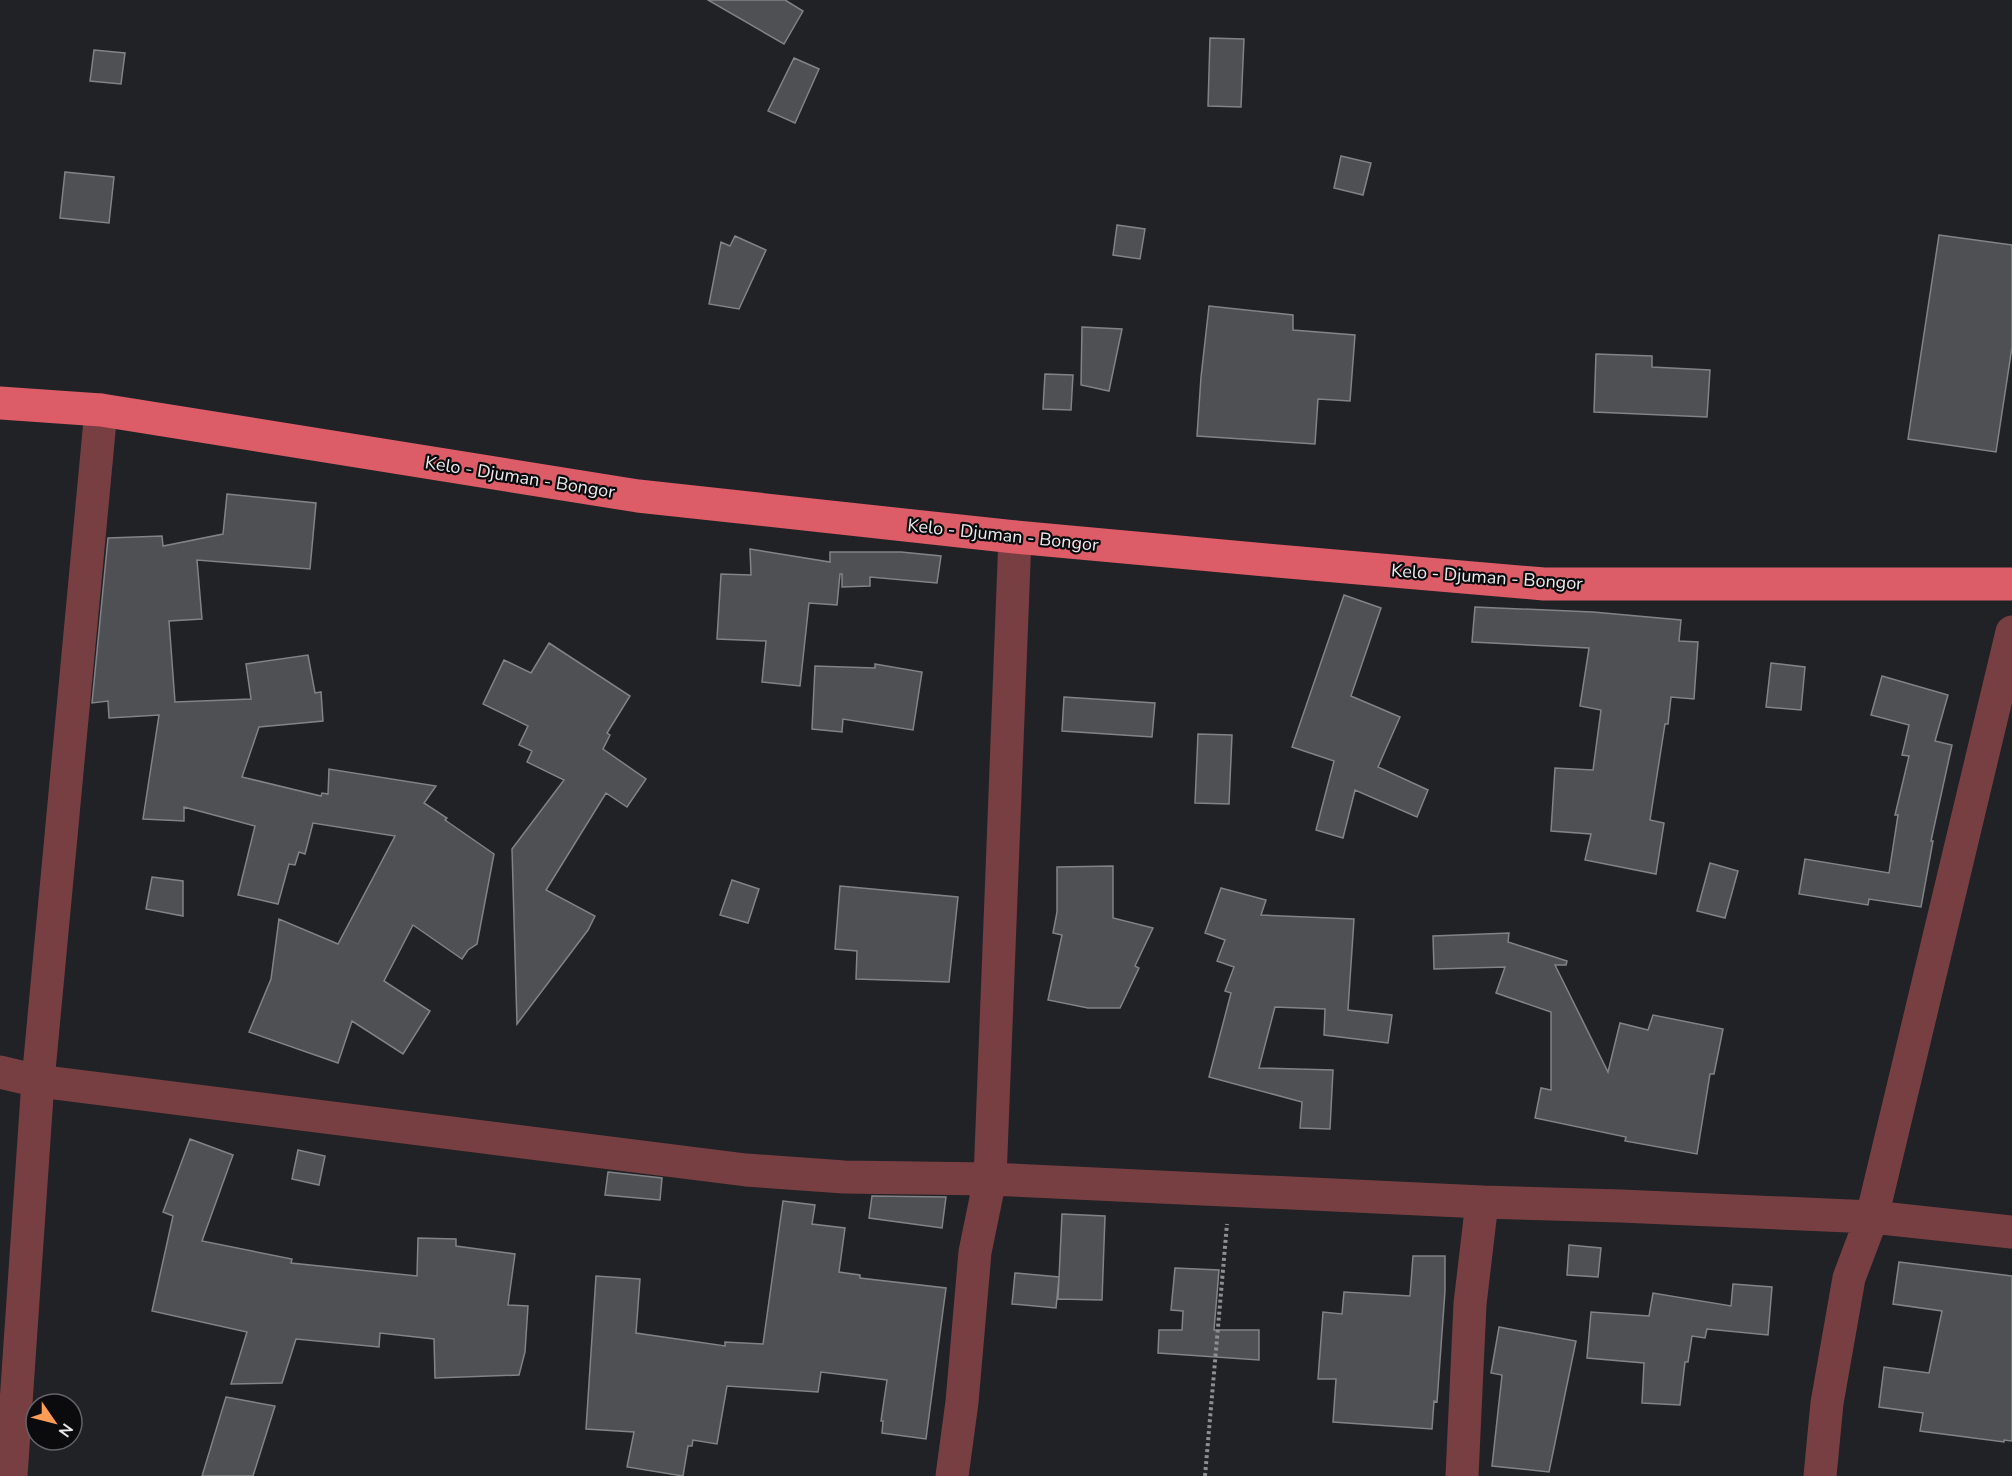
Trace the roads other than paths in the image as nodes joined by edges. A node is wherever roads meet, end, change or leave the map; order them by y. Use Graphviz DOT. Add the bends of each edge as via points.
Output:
graph roads {
  1 [pos="0,403"];
  2 [pos="100,410"];
  3 [pos="1015,537"];
  4 [pos="2012,584"];
  5 [pos="2012,632"];
  6 [pos="0,1072"];
  7 [pos="38,1081"];
  8 [pos="990,1179"];
  9 [pos="1482,1202"];
  10 [pos="1872,1217"];
  11 [pos="2012,1232"];
  12 [pos="11,1476"];
  13 [pos="952,1476"];
  14 [pos="1462,1476"];
  15 [pos="1820,1476"];
  1 -- 2 [label="highway, Kelo - Djuman - Bongor"];
  2 -- 3 [label="highway, Kelo - Djuman - Bongor" via="638,496"];
  2 -- 7 [label="street"];
  3 -- 4 [label="highway, Kelo - Djuman - Bongor" via="1544,584"];
  3 -- 8 [label="street"];
  5 -- 10 [label="street"];
  6 -- 7 [label="street"];
  7 -- 8 [label="street" via="746,1170 843,1177"];
  7 -- 12 [label="street"];
  8 -- 9 [label="street"];
  8 -- 13 [label="street" via="975,1252"];
  9 -- 10 [label="street"];
  9 -- 14 [label="street" via="1470,1304"];
  10 -- 11 [label="street"];
  10 -- 15 [label="street" via="1849,1278 1827,1403"];
}
